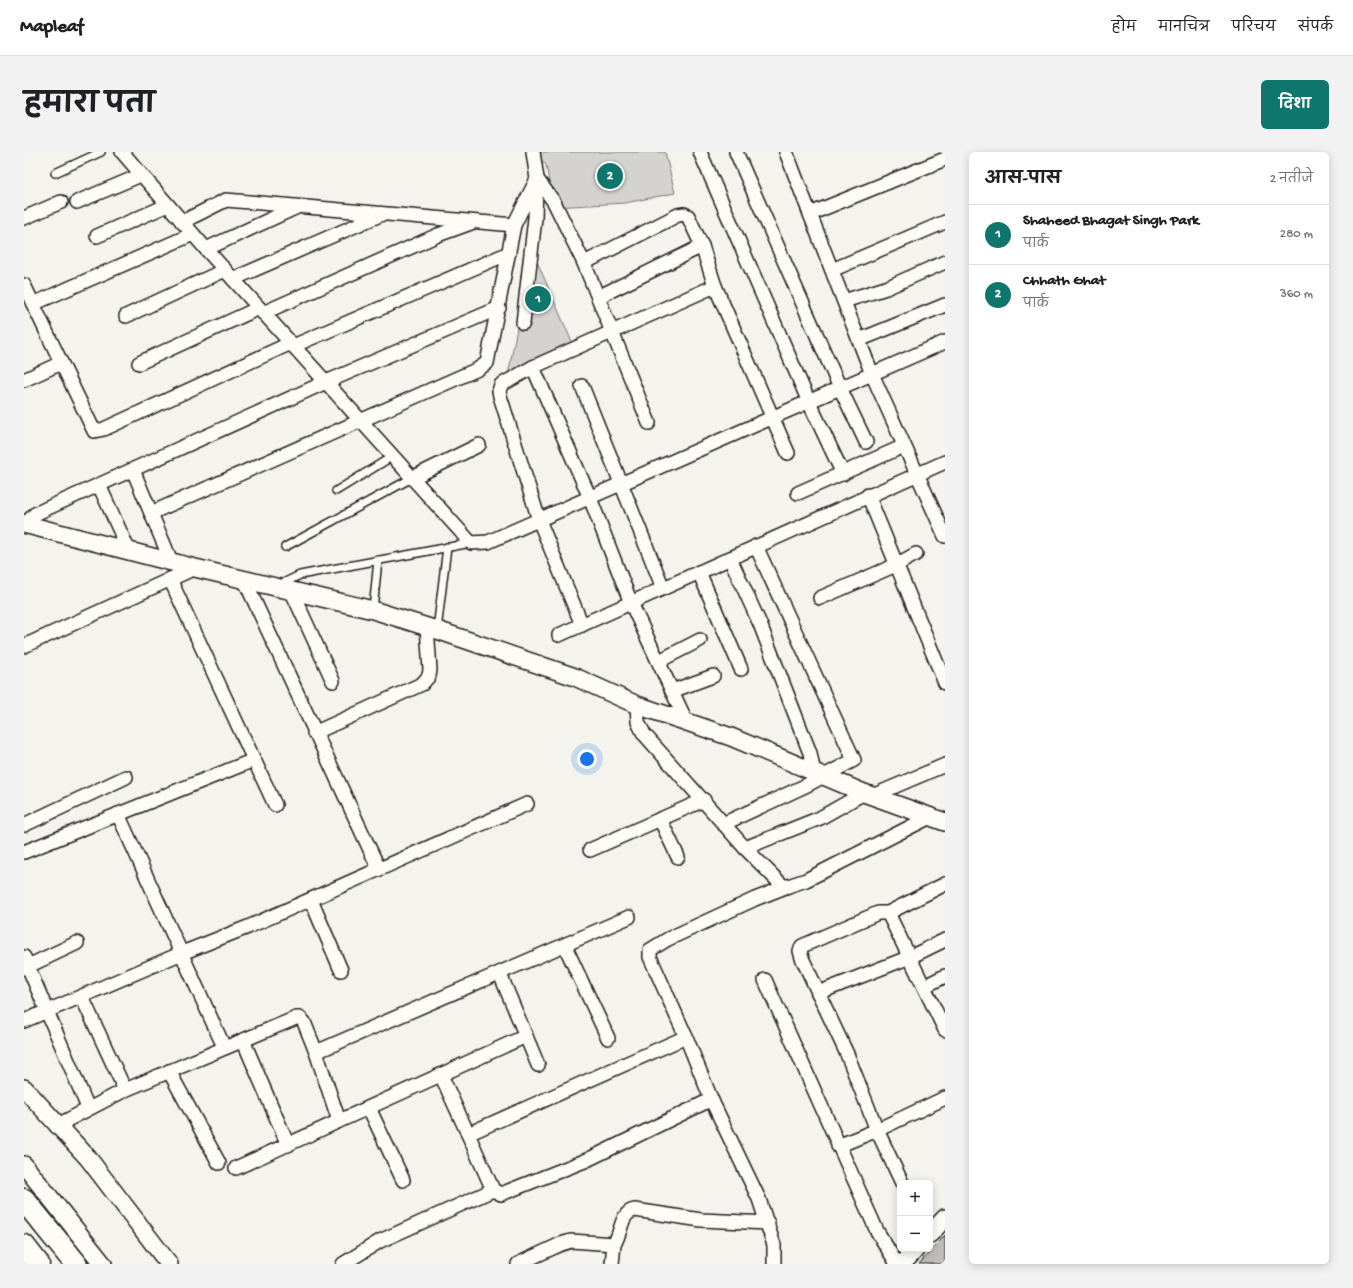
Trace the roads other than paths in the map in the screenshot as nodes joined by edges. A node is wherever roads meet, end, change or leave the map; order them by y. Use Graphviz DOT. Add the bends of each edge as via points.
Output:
graph roads {
  1 [pos="101,152"];
  2 [pos="122,152"];
  3 [pos="533,152"];
  4 [pos="700,152"];
  5 [pos="736,152"];
  6 [pos="786,152"];
  7 [pos="945,159"];
  8 [pos="55,173"];
  9 [pos="142,175"];
  10 [pos="537,179"];
  11 [pos="61,202"];
  12 [pos="77,202"];
  13 [pos="168,205"];
  14 [pos="297,207"];
  15 [pos="382,214"];
  16 [pos="810,214"];
  17 [pos="24,218"];
  18 [pos="182,222"];
  19 [pos="474,222"];
  20 [pos="945,222"];
  21 [pos="514,225"];
  22 [pos="193,234"];
  23 [pos="97,236"];
  24 [pos="702,246"];
  25 [pos="206,250"];
  26 [pos="509,253"];
  27 [pos="945,262"];
  28 [pos="584,263"];
  29 [pos="832,270"];
  30 [pos="229,274"];
  31 [pos="24,285"];
  32 [pos="715,286"];
  33 [pos="598,297"];
  34 [pos="844,301"];
  35 [pos="33,304"];
  36 [pos="945,305"];
  37 [pos="499,308"];
  38 [pos="261,310"];
  39 [pos="126,316"];
  40 [pos="524,323"];
  41 [pos="612,331"];
  42 [pos="859,340"];
  43 [pos="945,342"];
  44 [pos="292,345"];
  45 [pos="61,363"];
  46 [pos="139,363"];
  47 [pos="533,366"];
  48 [pos="872,374"];
  49 [pos="24,380"];
  50 [pos="326,382"];
  51 [pos="582,386"];
  52 [pos="840,388"];
  53 [pos="809,402"];
  54 [pos="772,418"];
  55 [pos="360,420"];
  56 [pos="649,423"];
  57 [pos="866,442"];
  58 [pos="480,444"];
  59 [pos="904,446"];
  60 [pos="788,452"];
  61 [pos="393,456"];
  62 [pos="945,462"];
  63 [pos="133,470"];
  64 [pos="917,473"];
  65 [pos="843,474"];
  66 [pos="412,478"];
  67 [pos="622,484"];
  68 [pos="99,485"];
  69 [pos="336,491"];
  70 [pos="798,493"];
  71 [pos="868,495"];
  72 [pos="590,498"];
  73 [pos="151,513"];
  74 [pos="539,520"];
  75 [pos="25,524"];
  76 [pos="945,536"];
  77 [pos="471,543"];
  78 [pos="756,546"];
  79 [pos="285,547"];
  80 [pos="447,547"];
  81 [pos="129,551"];
  82 [pos="916,554"];
  83 [pos="730,558"];
  84 [pos="378,560"];
  85 [pos="171,561"];
  86 [pos="896,565"];
  87 [pos="195,568"];
  88 [pos="699,572"];
  89 [pos="170,579"];
  90 [pos="244,579"];
  91 [pos="283,588"];
  92 [pos="663,588"];
  93 [pos="820,598"];
  94 [pos="631,603"];
  95 [pos="373,610"];
  96 [pos="582,624"];
  97 [pos="432,628"];
  98 [pos="559,635"];
  99 [pos="700,640"];
  100 [pos="24,646"];
  101 [pos="659,661"];
  102 [pos="942,665"];
  103 [pos="741,669"];
  104 [pos="713,676"];
  105 [pos="333,681"];
  106 [pos="945,683"];
  107 [pos="672,691"];
  108 [pos="637,705"];
  109 [pos="686,721"];
  110 [pos="314,733"];
  111 [pos="254,760"];
  112 [pos="945,765"];
  113 [pos="819,775"];
  114 [pos="126,777"];
  115 [pos="868,794"];
  116 [pos="704,800"];
  117 [pos="527,804"];
  118 [pos="275,805"];
  119 [pos="118,814"];
  120 [pos="660,819"];
  121 [pos="937,820"];
  122 [pos="723,824"];
  123 [pos="24,825"];
  124 [pos="745,848"];
  125 [pos="590,850"];
  126 [pos="24,852"];
  127 [pos="678,857"];
  128 [pos="380,869"];
  129 [pos="945,884"];
  130 [pos="788,886"];
  131 [pos="311,900"];
  132 [pos="888,913"];
  133 [pos="629,918"];
  134 [pos="945,940"];
  135 [pos="77,943"];
  136 [pos="565,946"];
  137 [pos="182,953"];
  138 [pos="910,957"];
  139 [pos="25,964"];
  140 [pos="341,970"];
  141 [pos="500,974"];
  142 [pos="945,976"];
  143 [pos="765,980"];
  144 [pos="925,986"];
  145 [pos="818,993"];
  146 [pos="82,997"];
  147 [pos="48,1011"];
  148 [pos="24,1021"];
  149 [pos="945,1030"];
  150 [pos="526,1036"];
  151 [pos="686,1037"];
  152 [pos="608,1038"];
  153 [pos="243,1040"];
  154 [pos="224,1047"];
  155 [pos="316,1052"];
  156 [pos="538,1064"];
  157 [pos="169,1071"];
  158 [pos="441,1075"];
  159 [pos="24,1088"];
  160 [pos="125,1090"];
  161 [pos="945,1098"];
  162 [pos="712,1101"];
  163 [pos="88,1108"];
  164 [pos="369,1108"];
  165 [pos="339,1121"];
  166 [pos="56,1126"];
  167 [pos="877,1130"];
  168 [pos="468,1134"];
  169 [pos="288,1145"];
  170 [pos="838,1146"];
  171 [pos="219,1163"];
  172 [pos="24,1165"];
  173 [pos="236,1168"];
  174 [pos="402,1180"];
  175 [pos="901,1180"];
  176 [pos="493,1190"];
  177 [pos="24,1200"];
  178 [pos="945,1218"];
  179 [pos="768,1223"];
  180 [pos="933,1231"];
  181 [pos="614,1244"];
  182 [pos="24,1246"];
  183 [pos="913,1252"];
  184 [pos="38,1264"];
  185 [pos="76,1264"];
  186 [pos="103,1264"];
  187 [pos="169,1264"];
  188 [pos="343,1264"];
  189 [pos="518,1264"];
  190 [pos="612,1264"];
  191 [pos="774,1264"];
  192 [pos="897,1264"];
  193 [pos="902,1264"];
  1 -- 8 [label="lane"];
  2 -- 9 [label="street"];
  3 -- 10 [label="street"];
  4 -- 53 [label="street"];
  5 -- 52 [label="street"];
  6 -- 16 [label="street"];
  7 -- 16 [label="street"];
  9 -- 12 [label="street"];
  9 -- 13 [label="street"];
  10 -- 21 [label="street"];
  10 -- 28 [label="street" via="554,202"];
  10 -- 40 [label="street"];
  11 -- 17 [label="street"];
  13 -- 18 [label="street"];
  13 -- 23 [label="street"];
  14 -- 15 [label="street"];
  14 -- 18 [label="street" via="226,200"];
  14 -- 25 [label="street"];
  15 -- 19 [label="street"];
  15 -- 30 [label="street"];
  16 -- 29 [label="street"];
  18 -- 22 [label="street"];
  19 -- 21 [label="street"];
  19 -- 38 [label="street"];
  20 -- 29 [label="street"];
  21 -- 26 [label="street"];
  22 -- 25 [label="street"];
  22 -- 35 [label="street"];
  24 -- 28 [label="street" via="688,216 684,214"];
  24 -- 32 [label="street"];
  24 -- 33 [label="street"];
  25 -- 30 [label="street"];
  26 -- 37 [label="street"];
  26 -- 44 [label="street"];
  27 -- 34 [label="street" via="886,288"];
  28 -- 33 [label="street"];
  29 -- 34 [label="street"];
  30 -- 38 [label="street"];
  30 -- 39 [label="street"];
  31 -- 35 [label="street"];
  32 -- 41 [label="street"];
  32 -- 54 [label="street"];
  33 -- 41 [label="street"];
  34 -- 42 [label="street"];
  35 -- 45 [label="street"];
  36 -- 42 [label="street"];
  37 -- 50 [label="street"];
  37 -- 55 [label="street" via="487,363"];
  38 -- 44 [label="street"];
  38 -- 46 [label="street"];
  41 -- 47 [label="street"];
  41 -- 56 [label="street"];
  42 -- 48 [label="street"];
  43 -- 48 [label="street"];
  44 -- 45 [label="street" via="98,432 91,428"];
  44 -- 50 [label="street"];
  45 -- 49 [label="street"];
  47 -- 72 [label="street"];
  47 -- 74 [label="street" via="505,381 499,391"];
  48 -- 52 [label="street"];
  48 -- 59 [label="street"];
  50 -- 55 [label="street"];
  50 -- 63 [label="street"];
  51 -- 67 [label="street"];
  52 -- 53 [label="street"];
  52 -- 57 [label="street"];
  53 -- 54 [label="street"];
  53 -- 65 [label="street"];
  54 -- 60 [label="street"];
  54 -- 67 [label="street"];
  55 -- 61 [label="street"];
  55 -- 73 [label="street"];
  58 -- 66 [label="street"];
  59 -- 64 [label="street"];
  59 -- 65 [label="street"];
  61 -- 66 [label="street"];
  61 -- 69 [label="lane"];
  62 -- 64 [label="street"];
  63 -- 68 [label="street"];
  63 -- 73 [label="street"];
  64 -- 71 [label="street"];
  64 -- 76 [label="street"];
  65 -- 70 [label="street"];
  66 -- 77 [label="street"];
  66 -- 79 [label="lane"];
  67 -- 72 [label="street"];
  67 -- 92 [label="street"];
  68 -- 75 [label="street" via="35,514"];
  68 -- 81 [label="street"];
  71 -- 78 [label="street"];
  71 -- 86 [label="street"];
  72 -- 74 [label="street"];
  72 -- 94 [label="street"];
  73 -- 85 [label="street"];
  74 -- 77 [label="street" via="488,542"];
  74 -- 96 [label="street"];
  75 -- 81 [label="street"];
  77 -- 80 [label="lane"];
  78 -- 83 [label="street"];
  78 -- 113 [label="street" via="854,760"];
  80 -- 84 [label="lane"];
  80 -- 97 [label="lane"];
  81 -- 85 [label="street"];
  82 -- 86 [label="street"];
  83 -- 88 [label="street"];
  83 -- 113 [label="street" via="760,624"];
  84 -- 91 [label="lane" via="300,575"];
  84 -- 95 [label="lane"];
  85 -- 87 [label="street"];
  86 -- 93 [label="street"];
  86 -- 102 [label="street"];
  87 -- 89 [label="street"];
  87 -- 90 [label="street"];
  88 -- 92 [label="street"];
  88 -- 103 [label="street"];
  89 -- 100 [label="street"];
  89 -- 111 [label="street"];
  90 -- 91 [label="street"];
  90 -- 110 [label="street"];
  91 -- 95 [label="street"];
  91 -- 105 [label="street"];
  92 -- 94 [label="street"];
  94 -- 96 [label="street"];
  94 -- 101 [label="street"];
  95 -- 97 [label="street"];
  96 -- 98 [label="street"];
  97 -- 108 [label="street" via="575,677"];
  97 -- 110 [label="street" via="430,670 427,680"];
  99 -- 101 [label="street"];
  101 -- 107 [label="street"];
  102 -- 106 [label="street"];
  104 -- 107 [label="street"];
  107 -- 109 [label="street"];
  108 -- 109 [label="street"];
  108 -- 116 [label="street" via="640,729"];
  109 -- 113 [label="street"];
  110 -- 128 [label="street"];
  111 -- 118 [label="street"];
  111 -- 119 [label="street"];
  112 -- 115 [label="street"];
  113 -- 115 [label="street"];
  113 -- 122 [label="street"];
  114 -- 123 [label="street"];
  115 -- 121 [label="street"];
  115 -- 124 [label="street" via="820,818"];
  116 -- 120 [label="street"];
  116 -- 122 [label="street"];
  117 -- 128 [label="street"];
  119 -- 126 [label="street"];
  119 -- 137 [label="street"];
  120 -- 125 [label="street"];
  120 -- 127 [label="street"];
  121 -- 130 [label="street"];
  122 -- 124 [label="street"];
  124 -- 130 [label="street" via="778,882"];
  128 -- 131 [label="street"];
  129 -- 132 [label="street"];
  130 -- 151 [label="street" via="668,939 650,950 650,957"];
  131 -- 137 [label="street"];
  131 -- 140 [label="street"];
  132 -- 138 [label="street"];
  132 -- 145 [label="street" via="878,913 802,946 802,958"];
  133 -- 136 [label="street"];
  134 -- 138 [label="street"];
  135 -- 139 [label="street"];
  136 -- 141 [label="street"];
  136 -- 152 [label="street"];
  137 -- 146 [label="street"];
  137 -- 154 [label="street"];
  138 -- 144 [label="street"];
  138 -- 145 [label="street"];
  139 -- 147 [label="street"];
  141 -- 150 [label="street"];
  141 -- 155 [label="street"];
  142 -- 144 [label="street"];
  143 -- 170 [label="street"];
  144 -- 149 [label="street"];
  145 -- 167 [label="street" via="847,1054"];
  146 -- 147 [label="street"];
  146 -- 160 [label="street"];
  147 -- 148 [label="street"];
  147 -- 163 [label="street"];
  150 -- 156 [label="street"];
  150 -- 158 [label="street"];
  151 -- 162 [label="street"];
  151 -- 168 [label="street"];
  153 -- 154 [label="street"];
  153 -- 155 [label="street" via="300,1018 307,1028"];
  153 -- 169 [label="street"];
  154 -- 157 [label="street"];
  155 -- 165 [label="street"];
  157 -- 160 [label="street"];
  157 -- 171 [label="street"];
  158 -- 164 [label="street"];
  158 -- 168 [label="street"];
  159 -- 166 [label="street"];
  160 -- 163 [label="street"];
  161 -- 167 [label="street"];
  162 -- 176 [label="street" via="587,1160 501,1194"];
  162 -- 179 [label="street"];
  163 -- 166 [label="street"];
  164 -- 165 [label="street"];
  164 -- 174 [label="street"];
  165 -- 169 [label="street"];
  166 -- 187 [label="street" via="88,1158"];
  167 -- 170 [label="street"];
  167 -- 175 [label="street"];
  168 -- 176 [label="street"];
  169 -- 173 [label="street"];
  170 -- 192 [label="street" via="877,1231"];
  172 -- 186 [label="street"];
  176 -- 188 [label="street" via="380,1241"];
  177 -- 185 [label="highway"];
  178 -- 180 [label="street"];
  179 -- 181 [label="street" via="701,1220 635,1210 624,1217 620,1235"];
  179 -- 191 [label="street" via="774,1246"];
  181 -- 189 [label="street" via="571,1241"];
  181 -- 190 [label="street"];
  182 -- 184 [label="highway"];
  183 -- 193 [label="street"];
}
